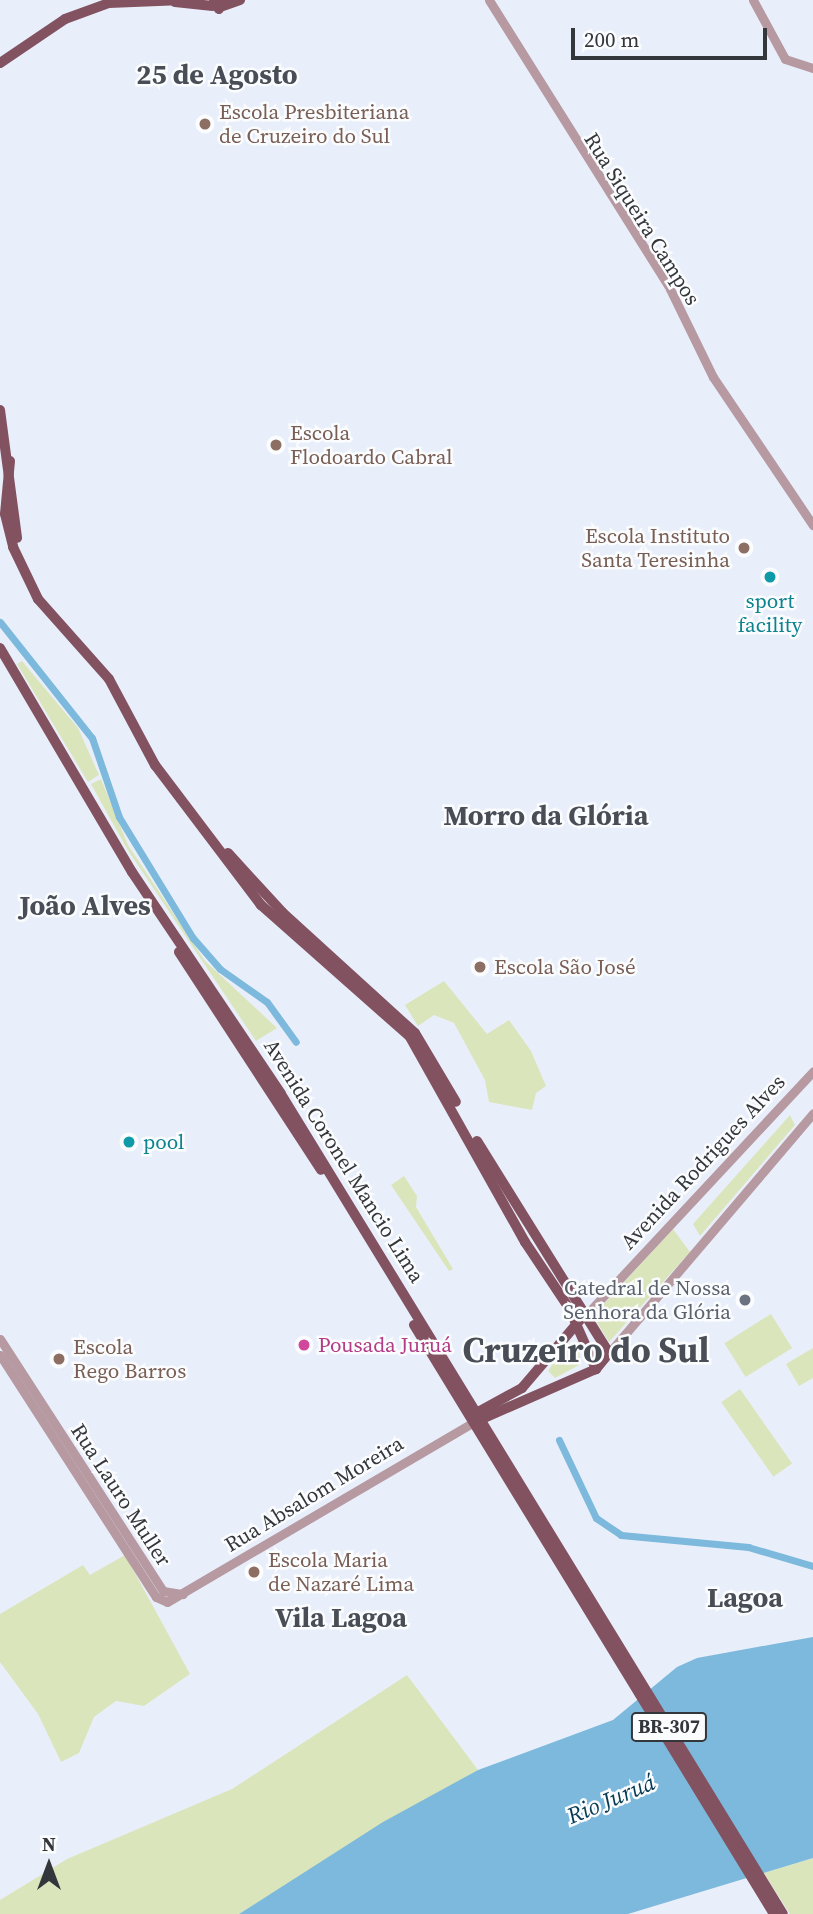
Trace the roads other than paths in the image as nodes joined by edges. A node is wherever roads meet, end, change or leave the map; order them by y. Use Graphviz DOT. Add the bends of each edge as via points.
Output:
graph roads {
  1 [pos="240,0"];
  2 [pos="489,0"];
  3 [pos="753,0"];
  4 [pos="178,1"];
  5 [pos="218,3"];
  6 [pos="0,63"];
  7 [pos="811,68"];
  8 [pos="0,410"];
  9 [pos="4,497"];
  10 [pos="813,525"];
  11 [pos="0,648"];
  12 [pos="813,1071"];
  13 [pos="813,1113"];
  14 [pos="580,1321"];
  15 [pos="0,1339"];
  16 [pos="609,1353"];
  17 [pos="0,1355"];
  18 [pos="596,1369"];
  19 [pos="530,1376"];
  20 [pos="522,1388"];
  21 [pos="536,1395"];
  22 [pos="472,1420"];
  23 [pos="548,1536"];
  24 [pos="185,1593"];
  25 [pos="774,1914"];
  26 [pos="783,1914"];
  1 -- 5 [label="main road"];
  2 -- 10 [label="street, Rua Siqueira Campos" via="670,289 747,432"];
  3 -- 7 [label="street" via="785,59"];
  4 -- 5 [label="main road"];
  4 -- 6 [label="main road" via="109,3 65,19"];
  8 -- 9 [label="main road" via="10,461"];
  9 -- 14 [label="main road" via="16,554 38,599 109,679 155,765 261,905 314,946 410,1037"];
  11 -- 22 [label="main road, Avenida Coronel Mancio Lima" via="171,933 228,1010"];
  12 -- 14 [label="street, Avenida Rodrigues Alves"];
  13 -- 16 [label="street"];
  14 -- 16 [label="main road"];
  14 -- 18 [label="main road"];
  14 -- 19 [label="main road, Avenida Rodrigues Alves"];
  15 -- 24 [label="street, Rua Lauro Muller" via="163,1591"];
  16 -- 18 [label="main road"];
  17 -- 24 [label="street, Rua Lauro Muller" via="156,1597 173,1602"];
  18 -- 21 [label="main road"];
  19 -- 20 [label="main road, Avenida Rodrigues Alves"];
  19 -- 21 [label="main road" via="539,1382"];
  20 -- 21 [label="main road"];
  20 -- 22 [label="main road, Avenida Rodrigues Alves"];
  21 -- 22 [label="main road"];
  22 -- 23 [label="main road, BR-307"];
  22 -- 24 [label="street, Rua Absalom Moreira"];
  23 -- 25 [label="main road, BR-307"];
  23 -- 26 [label="main road, BR-307"];
}
